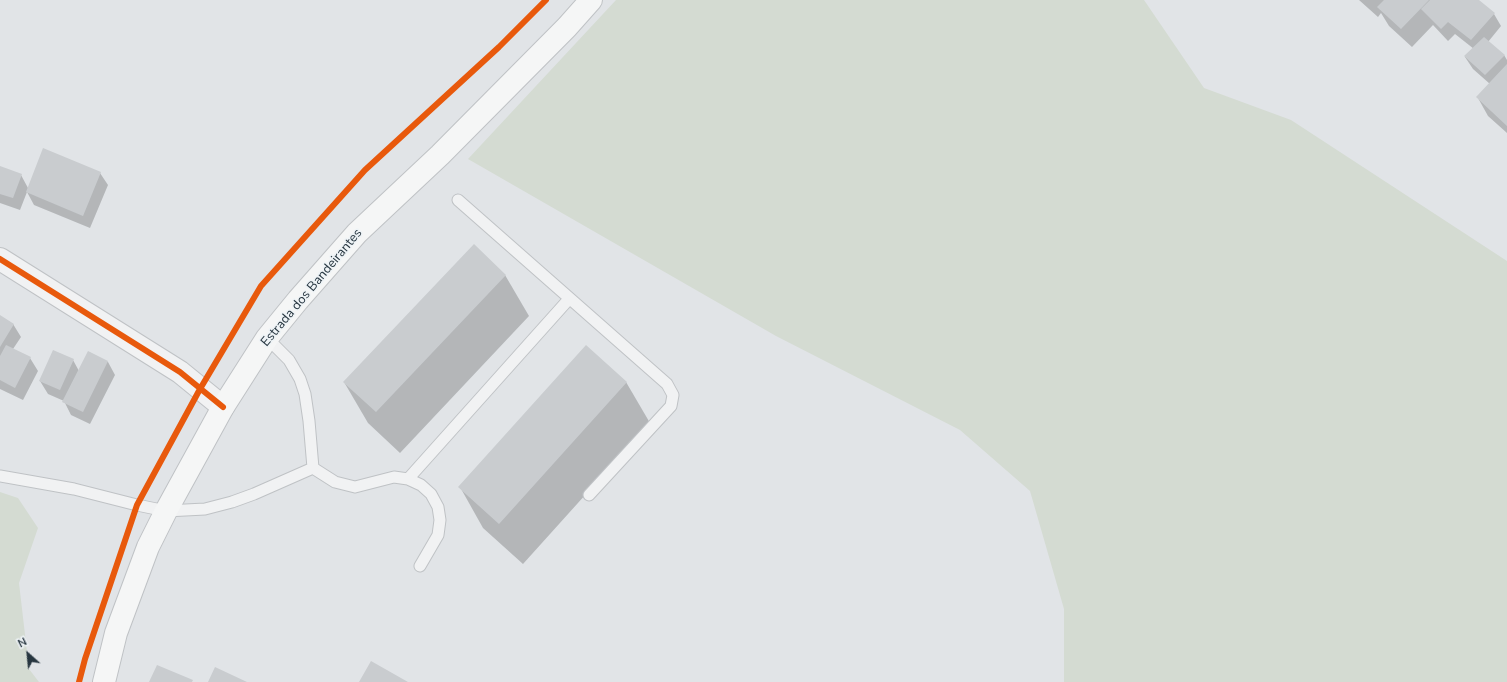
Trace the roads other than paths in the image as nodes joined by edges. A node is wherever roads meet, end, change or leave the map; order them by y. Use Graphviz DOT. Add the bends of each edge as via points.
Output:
graph roads {
  1 [pos="591,0"];
  2 [pos="458,200"];
  3 [pos="0,259"];
  4 [pos="569,299"];
  5 [pos="267,338"];
  6 [pos="223,406"];
  7 [pos="313,468"];
  8 [pos="2,478"];
  9 [pos="408,479"];
  10 [pos="589,495"];
  11 [pos="166,511"];
  12 [pos="420,566"];
  13 [pos="104,682"];
  1 -- 5 [label="main road, Estrada dos Bandeirantes" via="440,155 357,233"];
  2 -- 4 [label="lane"];
  3 -- 6 [label="street" via="180,372"];
  4 -- 9 [label="lane"];
  4 -- 10 [label="lane" via="667,384 673,395 671,406"];
  5 -- 6 [label="main road, Estrada dos Bandeirantes"];
  5 -- 7 [label="lane" via="289,360 300,379 308,414"];
  6 -- 11 [label="main road, Estrada dos Bandeirantes"];
  7 -- 9 [label="lane" via="335,482 355,487 394,477"];
  7 -- 11 [label="lane" via="232,502 205,509"];
  8 -- 11 [label="lane" via="74,489"];
  9 -- 12 [label="lane" via="421,485 431,494 438,507 440,520 438,535"];
  11 -- 13 [label="main road, Estrada dos Bandeirantes" via="148,546 116,633"];
}
